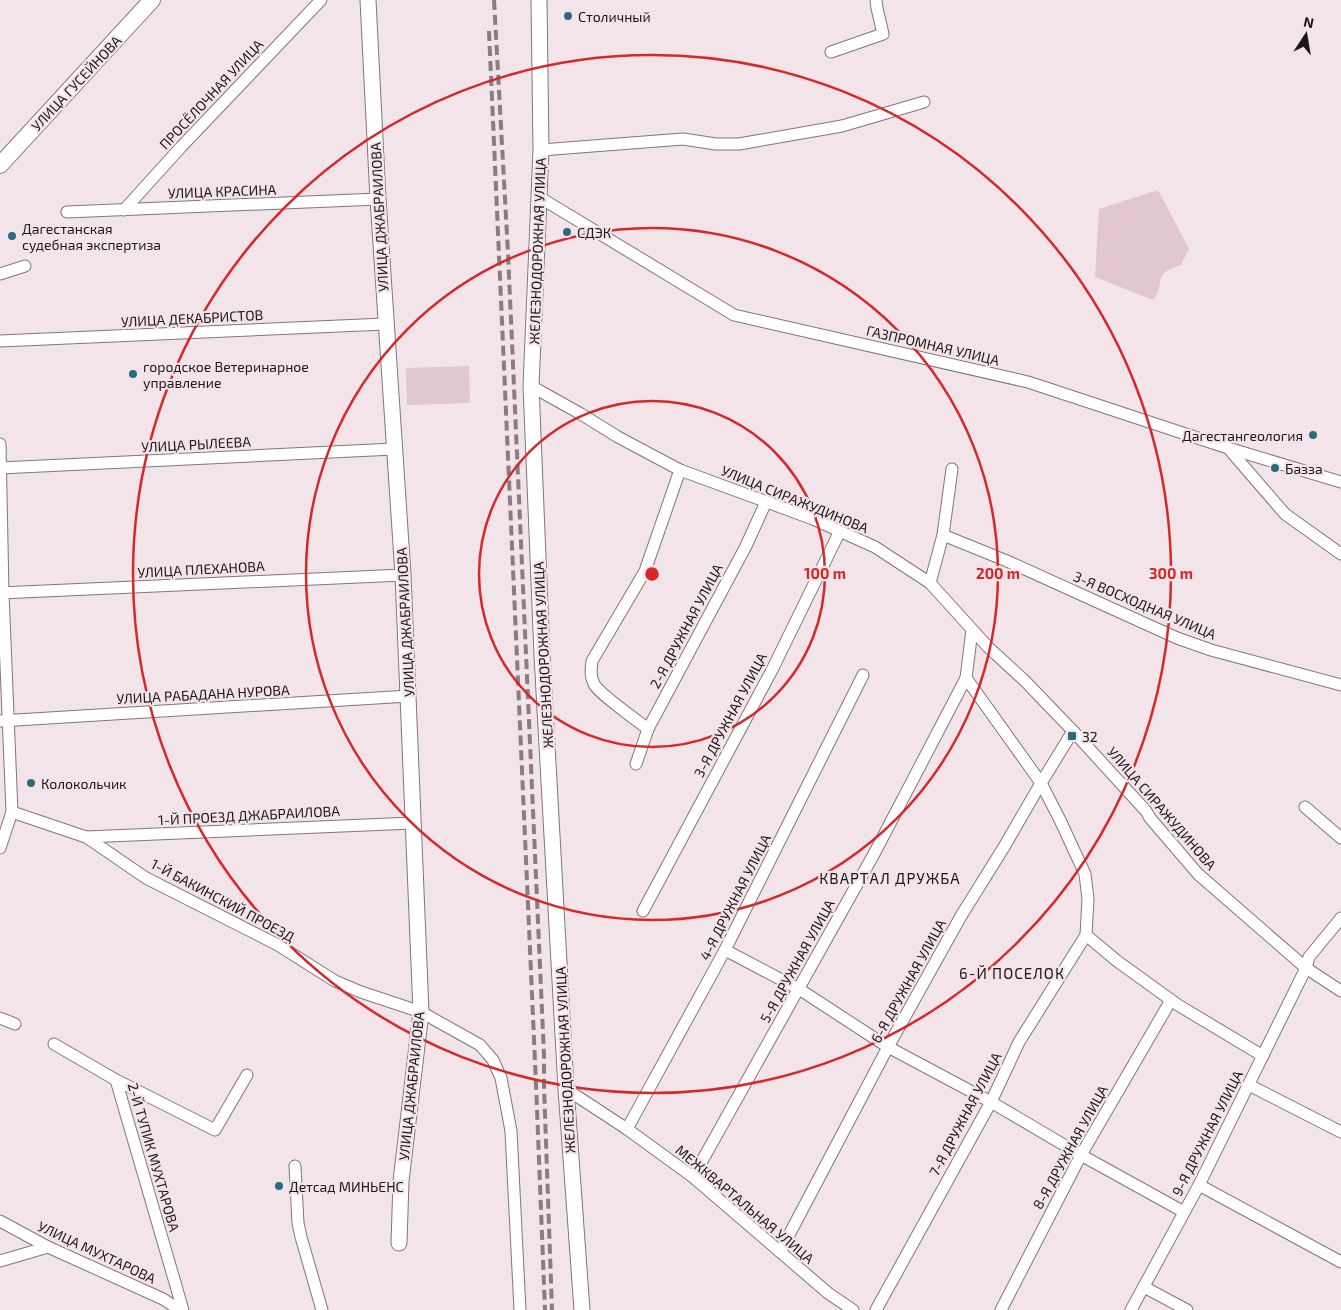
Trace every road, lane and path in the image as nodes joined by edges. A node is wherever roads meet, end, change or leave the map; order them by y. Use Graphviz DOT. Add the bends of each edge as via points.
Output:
graph roads {
  1 [pos="152,0"];
  2 [pos="321,0"];
  3 [pos="368,0"];
  4 [pos="540,0"];
  5 [pos="876,0"];
  6 [pos="831,52"];
  7 [pos="924,102"];
  8 [pos="541,150"];
  9 [pos="0,165"];
  10 [pos="539,197"];
  11 [pos="378,199"];
  12 [pos="124,210"];
  13 [pos="67,212"];
  14 [pos="24,266"];
  15 [pos="0,274"];
  16 [pos="386,324"];
  17 [pos="0,341"];
  18 [pos="531,386"];
  19 [pos="0,444"];
  20 [pos="1228,448"];
  21 [pos="394,449"];
  22 [pos="1,468"];
  23 [pos="952,469"];
  24 [pos="680,470"];
  25 [pos="1341,482"];
  26 [pos="766,502"];
  27 [pos="840,531"];
  28 [pos="943,535"];
  29 [pos="1341,554"];
  30 [pos="403,575"];
  31 [pos="930,583"];
  32 [pos="2,594"];
  33 [pos="972,630"];
  34 [pos="863,675"];
  35 [pos="966,678"];
  36 [pos="1341,685"];
  37 [pos="409,696"];
  38 [pos="4,721"];
  39 [pos="648,729"];
  40 [pos="1073,731"];
  41 [pos="636,764"];
  42 [pos="1041,783"];
  43 [pos="1305,807"];
  44 [pos="12,812"];
  45 [pos="413,823"];
  46 [pos="86,837"];
  47 [pos="1341,838"];
  48 [pos="0,848"];
  49 [pos="643,911"];
  50 [pos="1341,918"];
  51 [pos="1086,934"];
  52 [pos="725,950"];
  53 [pos="1306,968"];
  54 [pos="799,990"];
  55 [pos="1341,990"];
  56 [pos="1171,1000"];
  57 [pos="421,1012"];
  58 [pos="0,1018"];
  59 [pos="15,1024"];
  60 [pos="54,1044"];
  61 [pos="888,1046"];
  62 [pos="1263,1056"];
  63 [pos="247,1075"];
  64 [pos="116,1080"];
  65 [pos="1249,1086"];
  66 [pos="566,1090"];
  67 [pos="991,1102"];
  68 [pos="627,1129"];
  69 [pos="1341,1132"];
  70 [pos="1081,1155"];
  71 [pos="295,1166"];
  72 [pos="694,1177"];
  73 [pos="1199,1185"];
  74 [pos="1184,1212"];
  75 [pos="0,1221"];
  76 [pos="399,1243"];
  77 [pos="48,1247"];
  78 [pos="780,1252"];
  79 [pos="0,1262"];
  80 [pos="1341,1262"];
  81 [pos="1144,1287"];
  82 [pos="182,1310"];
  83 [pos="322,1310"];
  84 [pos="520,1310"];
  85 [pos="582,1310"];
  86 [pos="853,1310"];
  87 [pos="876,1310"];
  88 [pos="1001,1310"];
  89 [pos="1131,1310"];
  90 [pos="1187,1310"];
  1 -- 9 [label="main road, УЛИЦА ГУСЕЙНОВА"];
  2 -- 12 [label="street, ПРОСЁЛОЧНАЯ УЛИЦА"];
  3 -- 11 [label="street, УЛИЦА ДЖАБРАИЛОВА"];
  4 -- 8 [label="street, ЖЕЛЕЗНОДОРОЖНАЯ УЛИЦА"];
  5 -- 6 [label="street" via="883,34"];
  7 -- 8 [label="street" via="842,126 739,144 683,139"];
  8 -- 10 [label="street, ЖЕЛЕЗНОДОРОЖНАЯ УЛИЦА"];
  10 -- 18 [label="street, ЖЕЛЕЗНОДОРОЖНАЯ УЛИЦА"];
  10 -- 20 [label="street, ГАЗПРОМНАЯ УЛИЦА" via="734,315 1028,382"];
  11 -- 12 [label="street, УЛИЦА КРАСИНА"];
  11 -- 16 [label="street, УЛИЦА ДЖАБРАИЛОВА"];
  12 -- 13 [label="street, УЛИЦА КРАСИНА"];
  14 -- 15 [label="street"];
  16 -- 17 [label="street, УЛИЦА ДЕКАБРИСТОВ"];
  16 -- 21 [label="street, УЛИЦА ДЖАБРАИЛОВА"];
  18 -- 24 [label="street, УЛИЦА СИРАЖУДИНОВА"];
  18 -- 66 [label="street, ЖЕЛЕЗНОДОРОЖНАЯ УЛИЦА"];
  19 -- 22 [label="street"];
  20 -- 25 [label="street, ГАЗПРОМНАЯ УЛИЦА"];
  20 -- 29 [label="street" via="1285,514"];
  21 -- 22 [label="street, УЛИЦА РЫЛЕЕВА"];
  21 -- 30 [label="street, УЛИЦА ДЖАБРАИЛОВА"];
  22 -- 32 [label="street"];
  23 -- 28 [label="street"];
  24 -- 26 [label="street, УЛИЦА СИРАЖУДИНОВА"];
  24 -- 39 [label="street" via="645,571 592,661 590,672 594,685"];
  26 -- 27 [label="street, УЛИЦА СИРАЖУДИНОВА"];
  26 -- 39 [label="street, 2-Я ДРУЖНАЯ УЛИЦА" via="746,546"];
  27 -- 31 [label="street, УЛИЦА СИРАЖУДИНОВА" via="875,548"];
  27 -- 49 [label="street, 3-Я ДРУЖНАЯ УЛИЦА" via="772,670"];
  28 -- 31 [label="street"];
  28 -- 36 [label="street, 3-Я ВОСХОДНАЯ УЛИЦА" via="1177,638 1220,653"];
  30 -- 32 [label="street, УЛИЦА ПЛЕХАНОВА"];
  30 -- 37 [label="street, УЛИЦА ДЖАБРАИЛОВА"];
  31 -- 33 [label="street, УЛИЦА СИРАЖУДИНОВА"];
  32 -- 38 [label="street"];
  33 -- 35 [label="street"];
  33 -- 40 [label="street, УЛИЦА СИРАЖУДИНОВА"];
  34 -- 52 [label="street, 4-Я ДРУЖНАЯ УЛИЦА"];
  35 -- 42 [label="street"];
  35 -- 54 [label="street, 5-Я ДРУЖНАЯ УЛИЦА"];
  37 -- 38 [label="street, УЛИЦА РАБАДАНА НУРОВА"];
  37 -- 45 [label="street, УЛИЦА ДЖАБРАИЛОВА"];
  38 -- 44 [label="street"];
  39 -- 41 [label="street, 2-Я ДРУЖНАЯ УЛИЦА"];
  40 -- 42 [label="street, 6-Я ДРУЖНАЯ УЛИЦА"];
  40 -- 53 [label="street, УЛИЦА СИРАЖУДИНОВА" via="1198,874"];
  42 -- 51 [label="street" via="1085,874 1088,899"];
  42 -- 61 [label="street, 6-Я ДРУЖНАЯ УЛИЦА"];
  43 -- 47 [label="street"];
  44 -- 46 [label="street, 1-Й БАКИНСКИЙ ПРОЕЗД"];
  44 -- 48 [label="street"];
  45 -- 46 [label="street, 1-Й ПРОЕЗД ДЖАБРАИЛОВА"];
  45 -- 57 [label="street, УЛИЦА ДЖАБРАИЛОВА"];
  46 -- 57 [label="street, 1-Й БАКИНСКИЙ ПРОЕЗД" via="146,878 278,946 335,981"];
  50 -- 53 [label="street, 9-Я ДРУЖНАЯ УЛИЦА" via="1309,957"];
  51 -- 56 [label="street"];
  51 -- 67 [label="street, 7-Я ДРУЖНАЯ УЛИЦА" via="1019,1042"];
  52 -- 54 [label="street"];
  52 -- 68 [label="street, 4-Я ДРУЖНАЯ УЛИЦА"];
  53 -- 55 [label="street, УЛИЦА СИРАЖУДИНОВА"];
  53 -- 62 [label="street, 9-Я ДРУЖНАЯ УЛИЦА"];
  54 -- 61 [label="street"];
  54 -- 72 [label="street, 5-Я ДРУЖНАЯ УЛИЦА"];
  56 -- 62 [label="street"];
  56 -- 70 [label="street, 8-Я ДРУЖНАЯ УЛИЦА"];
  57 -- 76 [label="street, УЛИЦА ДЖАБРАИЛОВА" via="400,1181"];
  57 -- 84 [label="street, 1-Й БАКИНСКИЙ ПРОЕЗД" via="480,1045 493,1060 501,1078 511,1132"];
  58 -- 59 [label="street"];
  60 -- 64 [label="street, 2-Й ТУПИК МУХТАРОВА"];
  61 -- 67 [label="street"];
  61 -- 78 [label="street, 6-Я ДРУЖНАЯ УЛИЦА"];
  62 -- 65 [label="street, 9-Я ДРУЖНАЯ УЛИЦА"];
  63 -- 64 [label="street" via="215,1130"];
  64 -- 82 [label="street, 2-Й ТУПИК МУХТАРОВА"];
  65 -- 69 [label="street"];
  65 -- 73 [label="street, 9-Я ДРУЖНАЯ УЛИЦА"];
  66 -- 68 [label="street, МЕЖКВАРТАЛЬНАЯ УЛИЦА"];
  66 -- 85 [label="street, ЖЕЛЕЗНОДОРОЖНАЯ УЛИЦА"];
  67 -- 70 [label="street"];
  67 -- 87 [label="street, 7-Я ДРУЖНАЯ УЛИЦА"];
  68 -- 72 [label="street, МЕЖКВАРТАЛЬНАЯ УЛИЦА"];
  70 -- 74 [label="street"];
  70 -- 88 [label="street, 8-Я ДРУЖНАЯ УЛИЦА"];
  71 -- 83 [label="street" via="299,1230"];
  72 -- 78 [label="street, МЕЖКВАРТАЛЬНАЯ УЛИЦА"];
  73 -- 74 [label="street, 9-Я ДРУЖНАЯ УЛИЦА"];
  73 -- 80 [label="street"];
  74 -- 81 [label="street, 9-Я ДРУЖНАЯ УЛИЦА"];
  75 -- 77 [label="street, УЛИЦА МУХТАРОВА"];
  77 -- 79 [label="street"];
  77 -- 82 [label="street, УЛИЦА МУХТАРОВА"];
  78 -- 86 [label="street, МЕЖКВАРТАЛЬНАЯ УЛИЦА"];
  81 -- 89 [label="street, 9-Я ДРУЖНАЯ УЛИЦА"];
  81 -- 90 [label="street"];
}
